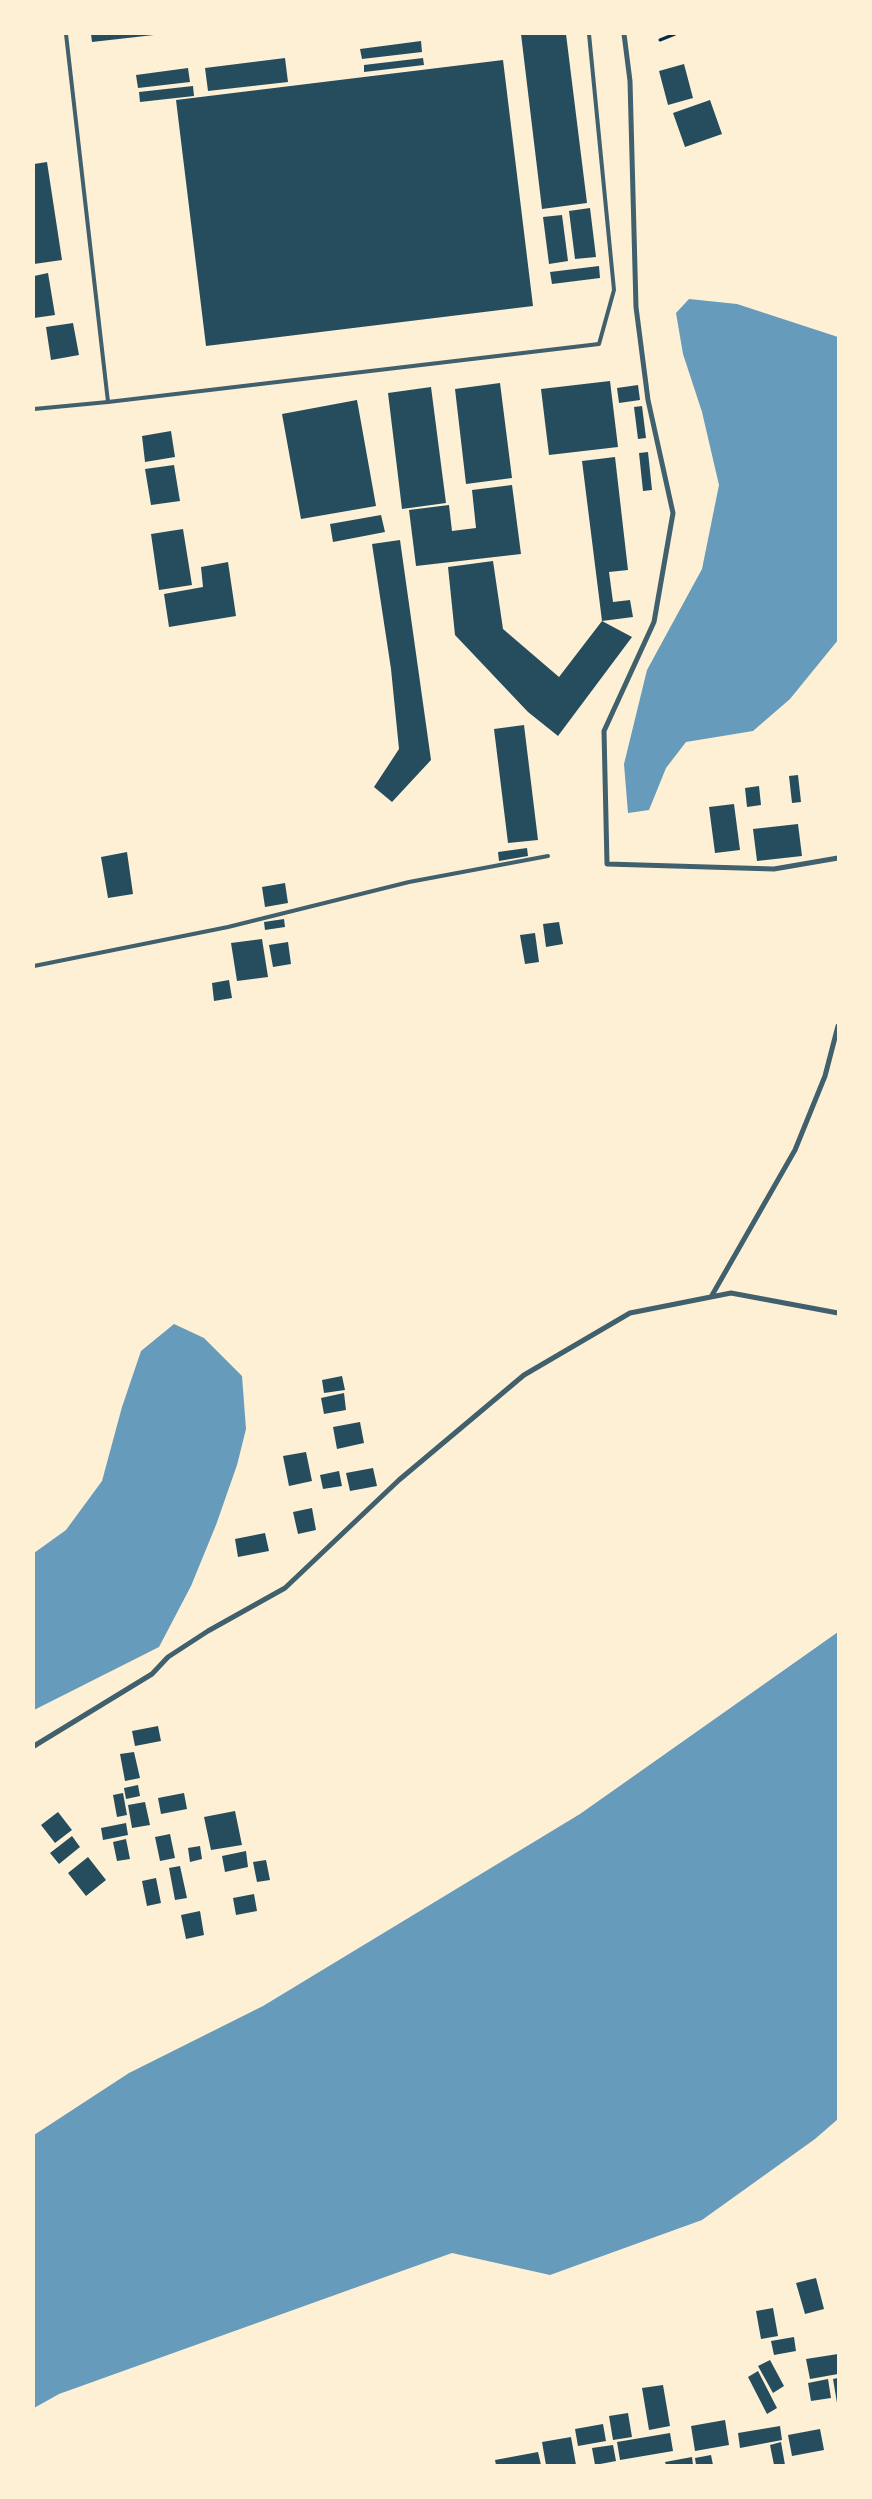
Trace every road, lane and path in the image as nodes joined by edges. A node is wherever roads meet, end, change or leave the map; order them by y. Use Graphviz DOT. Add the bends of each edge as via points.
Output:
graph roads {
  1 [pos="66,34"];
  2 [pos="589,34"];
  3 [pos="624,34"];
  4 [pos="675,34"];
  5 [pos="660,40"];
  6 [pos="108,402"];
  7 [pos="34,409"];
  8 [pos="548,856"];
  9 [pos="838,858"];
  10 [pos="34,966"];
  11 [pos="838,1026"];
  12 [pos="711,1297"];
  13 [pos="838,1313"];
  14 [pos="34,1746"];
  1 -- 6 [label="lane"];
  2 -- 6 [label="lane" via="614,290 599,344"];
  3 -- 9 [label="street" via="630,82 636,306 648,400 672,513 654,622 604,731 607,864 774,869"];
  4 -- 5 [label="path"];
  6 -- 7 [label="lane"];
  8 -- 10 [label="lane" via="409,882 228,927"];
  11 -- 12 [label="street" via="825,1076 795,1150"];
  12 -- 13 [label="street" via="731,1293"];
  12 -- 14 [label="street" via="630,1313 524,1375 399,1480 285,1588 208,1630 168,1657 152,1674"];
}
